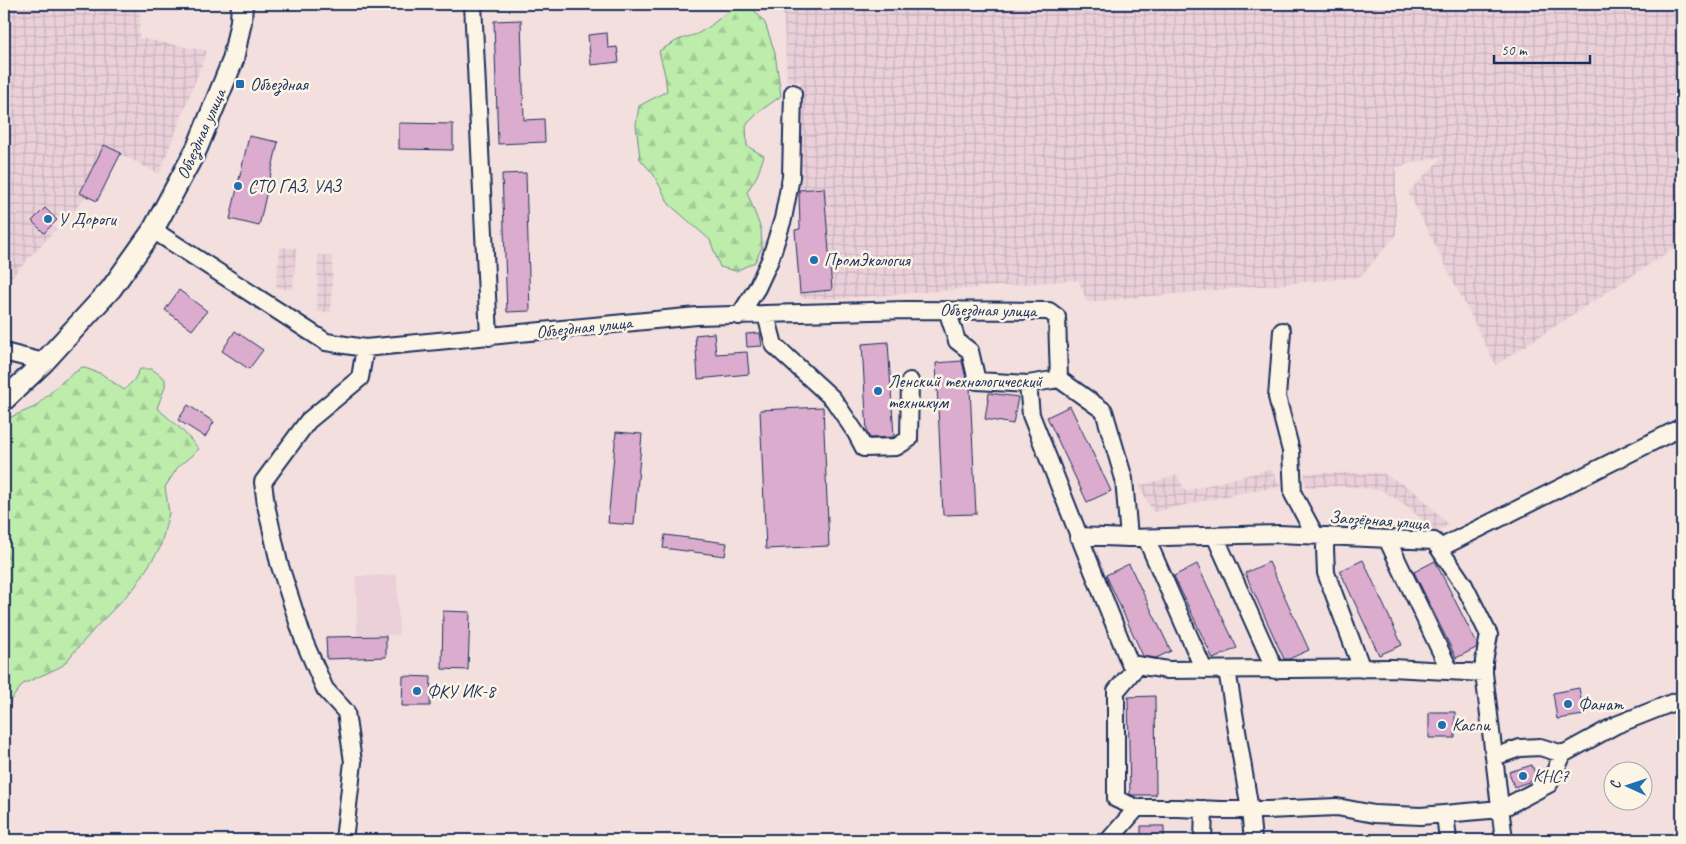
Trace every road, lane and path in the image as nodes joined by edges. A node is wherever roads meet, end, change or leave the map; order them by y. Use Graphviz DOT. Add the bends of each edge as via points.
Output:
graph roads {
  1 [pos="242,4"];
  2 [pos="472,4"];
  3 [pos="793,93"];
  4 [pos="153,230"];
  5 [pos="947,310"];
  6 [pos="766,315"];
  7 [pos="739,316"];
  8 [pos="1282,331"];
  9 [pos="488,336"];
  10 [pos="365,348"];
  11 [pos="4,352"];
  12 [pos="44,362"];
  13 [pos="1059,379"];
  14 [pos="910,381"];
  15 [pos="1028,384"];
  16 [pos="4,400"];
  17 [pos="1682,427"];
  18 [pos="1078,536"];
  19 [pos="1215,536"];
  20 [pos="1320,536"];
  21 [pos="1129,538"];
  22 [pos="1146,538"];
  23 [pos="1387,538"];
  24 [pos="1440,548"];
  25 [pos="1138,665"];
  26 [pos="1362,669"];
  27 [pos="1204,670"];
  28 [pos="1226,670"];
  29 [pos="1275,670"];
  30 [pos="1450,671"];
  31 [pos="1484,673"];
  32 [pos="1682,701"];
  33 [pos="1563,754"];
  34 [pos="1494,757"];
  35 [pos="1137,808"];
  36 [pos="1204,809"];
  37 [pos="1501,809"];
  38 [pos="1250,810"];
  39 [pos="1445,814"];
  40 [pos="344,840"];
  41 [pos="1110,840"];
  42 [pos="1203,840"];
  43 [pos="1252,840"];
  44 [pos="1448,840"];
  45 [pos="1504,840"];
  1 -- 4 [label="main road, Объездная улица" via="234,60 197,148"];
  2 -- 9 [label="street"];
  3 -- 7 [label="street" via="791,177 783,219 758,288"];
  4 -- 10 [label="street, Объездная улица" via="326,342"];
  4 -- 12 [label="main road, Объездная улица" via="111,288"];
  5 -- 6 [label="street, Объездная улица"];
  5 -- 13 [label="street, Объездная улица" via="1049,311 1057,317"];
  5 -- 15 [label="street" via="957,340 970,351 976,381"];
  6 -- 7 [label="street, Объездная улица"];
  6 -- 14 [label="street" via="774,345 833,400 864,448 896,447 909,439"];
  7 -- 9 [label="street, Объездная улица" via="697,316"];
  8 -- 20 [label="street" via="1277,396 1291,451 1293,494"];
  9 -- 10 [label="street, Объездная улица"];
  10 -- 40 [label="street" via="360,378 308,421 264,482 279,563 304,641 324,689 346,712 353,762"];
  11 -- 12 [label="street"];
  12 -- 16 [label="main road, Объездная улица"];
  13 -- 15 [label="street"];
  13 -- 21 [label="street" via="1104,411 1124,479"];
  15 -- 18 [label="street" via="1031,415"];
  17 -- 24 [label="street"];
  18 -- 21 [label="street, Заозёрная улица"];
  18 -- 25 [label="street" via="1130,664"];
  19 -- 20 [label="street, Заозёрная улица"];
  19 -- 22 [label="street, Заозёрная улица"];
  19 -- 29 [label="street"];
  20 -- 23 [label="street, Заозёрная улица"];
  20 -- 26 [label="street" via="1326,573"];
  21 -- 22 [label="street, Заозёрная улица"];
  22 -- 27 [label="street"];
  23 -- 24 [label="street, Заозёрная улица" via="1434,541"];
  23 -- 30 [label="street"];
  24 -- 31 [label="street, Заозёрная улица" via="1464,586 1488,635"];
  25 -- 27 [label="street" via="1168,670"];
  25 -- 35 [label="street" via="1116,691 1116,798"];
  26 -- 29 [label="street"];
  26 -- 30 [label="street"];
  27 -- 28 [label="street"];
  28 -- 29 [label="street"];
  28 -- 38 [label="street"];
  30 -- 31 [label="street"];
  31 -- 34 [label="street, Заозёрная улица"];
  32 -- 33 [label="street" via="1616,724"];
  33 -- 34 [label="street" via="1540,746 1520,748"];
  33 -- 37 [label="street" via="1549,784"];
  34 -- 37 [label="street, Заозёрная улица"];
  35 -- 36 [label="street"];
  35 -- 41 [label="street"];
  36 -- 38 [label="street"];
  36 -- 42 [label="street"];
  37 -- 39 [label="street"];
  37 -- 45 [label="street, Заозёрная улица"];
  38 -- 39 [label="street" via="1337,807 1374,814"];
  38 -- 43 [label="street"];
  39 -- 44 [label="street"];
}
